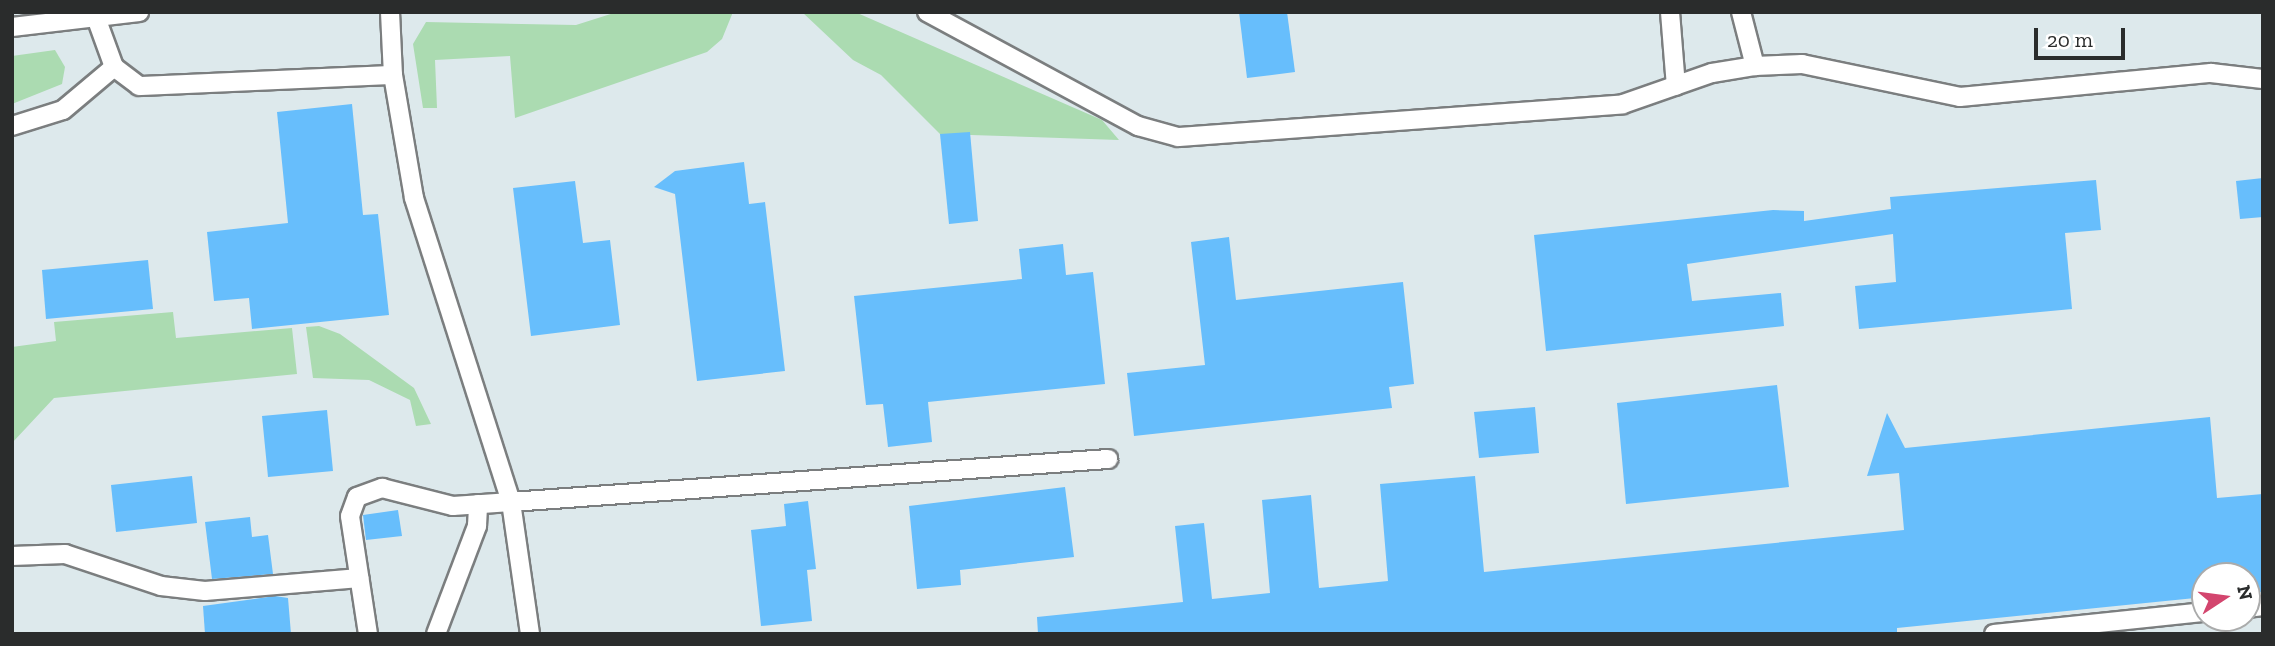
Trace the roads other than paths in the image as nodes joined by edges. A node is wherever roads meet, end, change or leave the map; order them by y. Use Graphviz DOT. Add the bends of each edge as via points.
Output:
graph roads {
  1 [pos="139,12"];
  2 [pos="390,12"];
  3 [pos="927,12"];
  4 [pos="1670,12"];
  5 [pos="1741,12"];
  6 [pos="95,15"];
  7 [pos="12,27"];
  8 [pos="1755,66"];
  9 [pos="114,67"];
  10 [pos="393,75"];
  11 [pos="2263,79"];
  12 [pos="1676,86"];
  13 [pos="12,126"];
  14 [pos="1108,459"];
  15 [pos="511,502"];
  16 [pos="478,504"];
  17 [pos="12,556"];
  18 [pos="359,578"];
  19 [pos="2191,613"];
  20 [pos="368,634"];
  21 [pos="436,634"];
  22 [pos="530,634"];
  23 [pos="1994,634"];
  1 -- 6 [label="lane"];
  2 -- 10 [label="lane"];
  3 -- 12 [label="lane" via="1138,126 1178,137 1578,109 1623,104"];
  4 -- 12 [label="lane"];
  5 -- 8 [label="lane"];
  6 -- 7 [label="lane"];
  6 -- 9 [label="lane"];
  8 -- 11 [label="lane" via="1802,64 1960,97 2211,73"];
  8 -- 12 [label="lane"];
  9 -- 10 [label="lane" via="131,83 158,89"];
  9 -- 13 [label="lane" via="63,110"];
  10 -- 15 [label="lane" via="414,198"];
  14 -- 15 [label="lane"];
  15 -- 16 [label="lane"];
  15 -- 22 [label="lane"];
  16 -- 18 [label="lane" via="432,503 382,488 366,492 350,516"];
  16 -- 21 [label="lane" via="477,526"];
  17 -- 18 [label="lane" via="65,554 161,586 205,591"];
  18 -- 20 [label="lane"];
  19 -- 23 [label="lane"];
}
